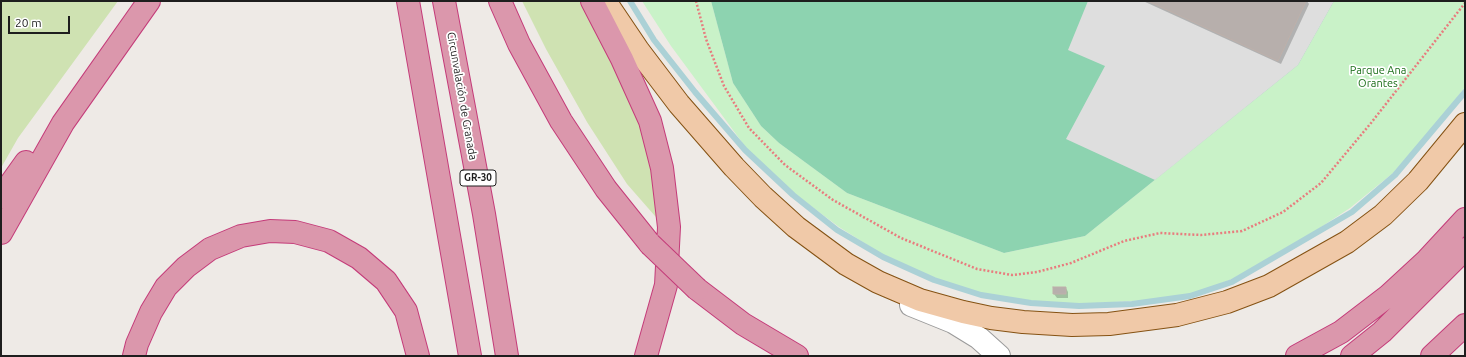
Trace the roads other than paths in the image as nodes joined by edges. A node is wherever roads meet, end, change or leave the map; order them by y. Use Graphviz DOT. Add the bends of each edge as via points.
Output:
graph roads {
  1 [pos="149,1"];
  2 [pos="408,1"];
  3 [pos="444,1"];
  4 [pos="500,1"];
  5 [pos="592,1"];
  6 [pos="605,1"];
  7 [pos="63,123"];
  8 [pos="1465,124"];
  9 [pos="1,197"];
  10 [pos="1465,219"];
  11 [pos="1,233"];
  12 [pos="1465,249"];
  13 [pos="878,282"];
  14 [pos="1465,325"];
  15 [pos="134,356"];
  16 [pos="418,356"];
  17 [pos="470,356"];
  18 [pos="507,356"];
  19 [pos="646,356"];
  20 [pos="797,356"];
  21 [pos="999,356"];
  22 [pos="1297,356"];
  23 [pos="1352,356"];
  24 [pos="1432,356"];
  1 -- 7 [label="highway"];
  2 -- 17 [label="highway"];
  3 -- 18 [label="highway, Circunvalación de Granada / GR-30" via="484,214"];
  4 -- 20 [label="highway, bridge" via="519,44 561,121 606,188 650,244 697,289 743,324"];
  5 -- 19 [label="highway" via="650,121 662,168 669,228 666,284"];
  6 -- 13 [label="main road" via="679,104 762,197 820,246"];
  7 -- 9 [label="highway" via="36,150"];
  7 -- 11 [label="highway"];
  8 -- 13 [label="main road" via="1418,181 1383,215 1347,242 1269,286 1227,302 1177,315 1109,324 1072,325 1023,322 963,312 920,300"];
  10 -- 22 [label="highway" via="1427,260 1388,296 1341,332"];
  12 -- 23 [label="highway" via="1387,327"];
  13 -- 21 [label="street" via="897,297 953,322 979,338"];
  14 -- 24 [label="highway"];
  15 -- 16 [label="highway" via="151,312 166,287 186,268 210,249 241,236 270,231 295,232 329,241 359,258 386,282 406,311"];
}
